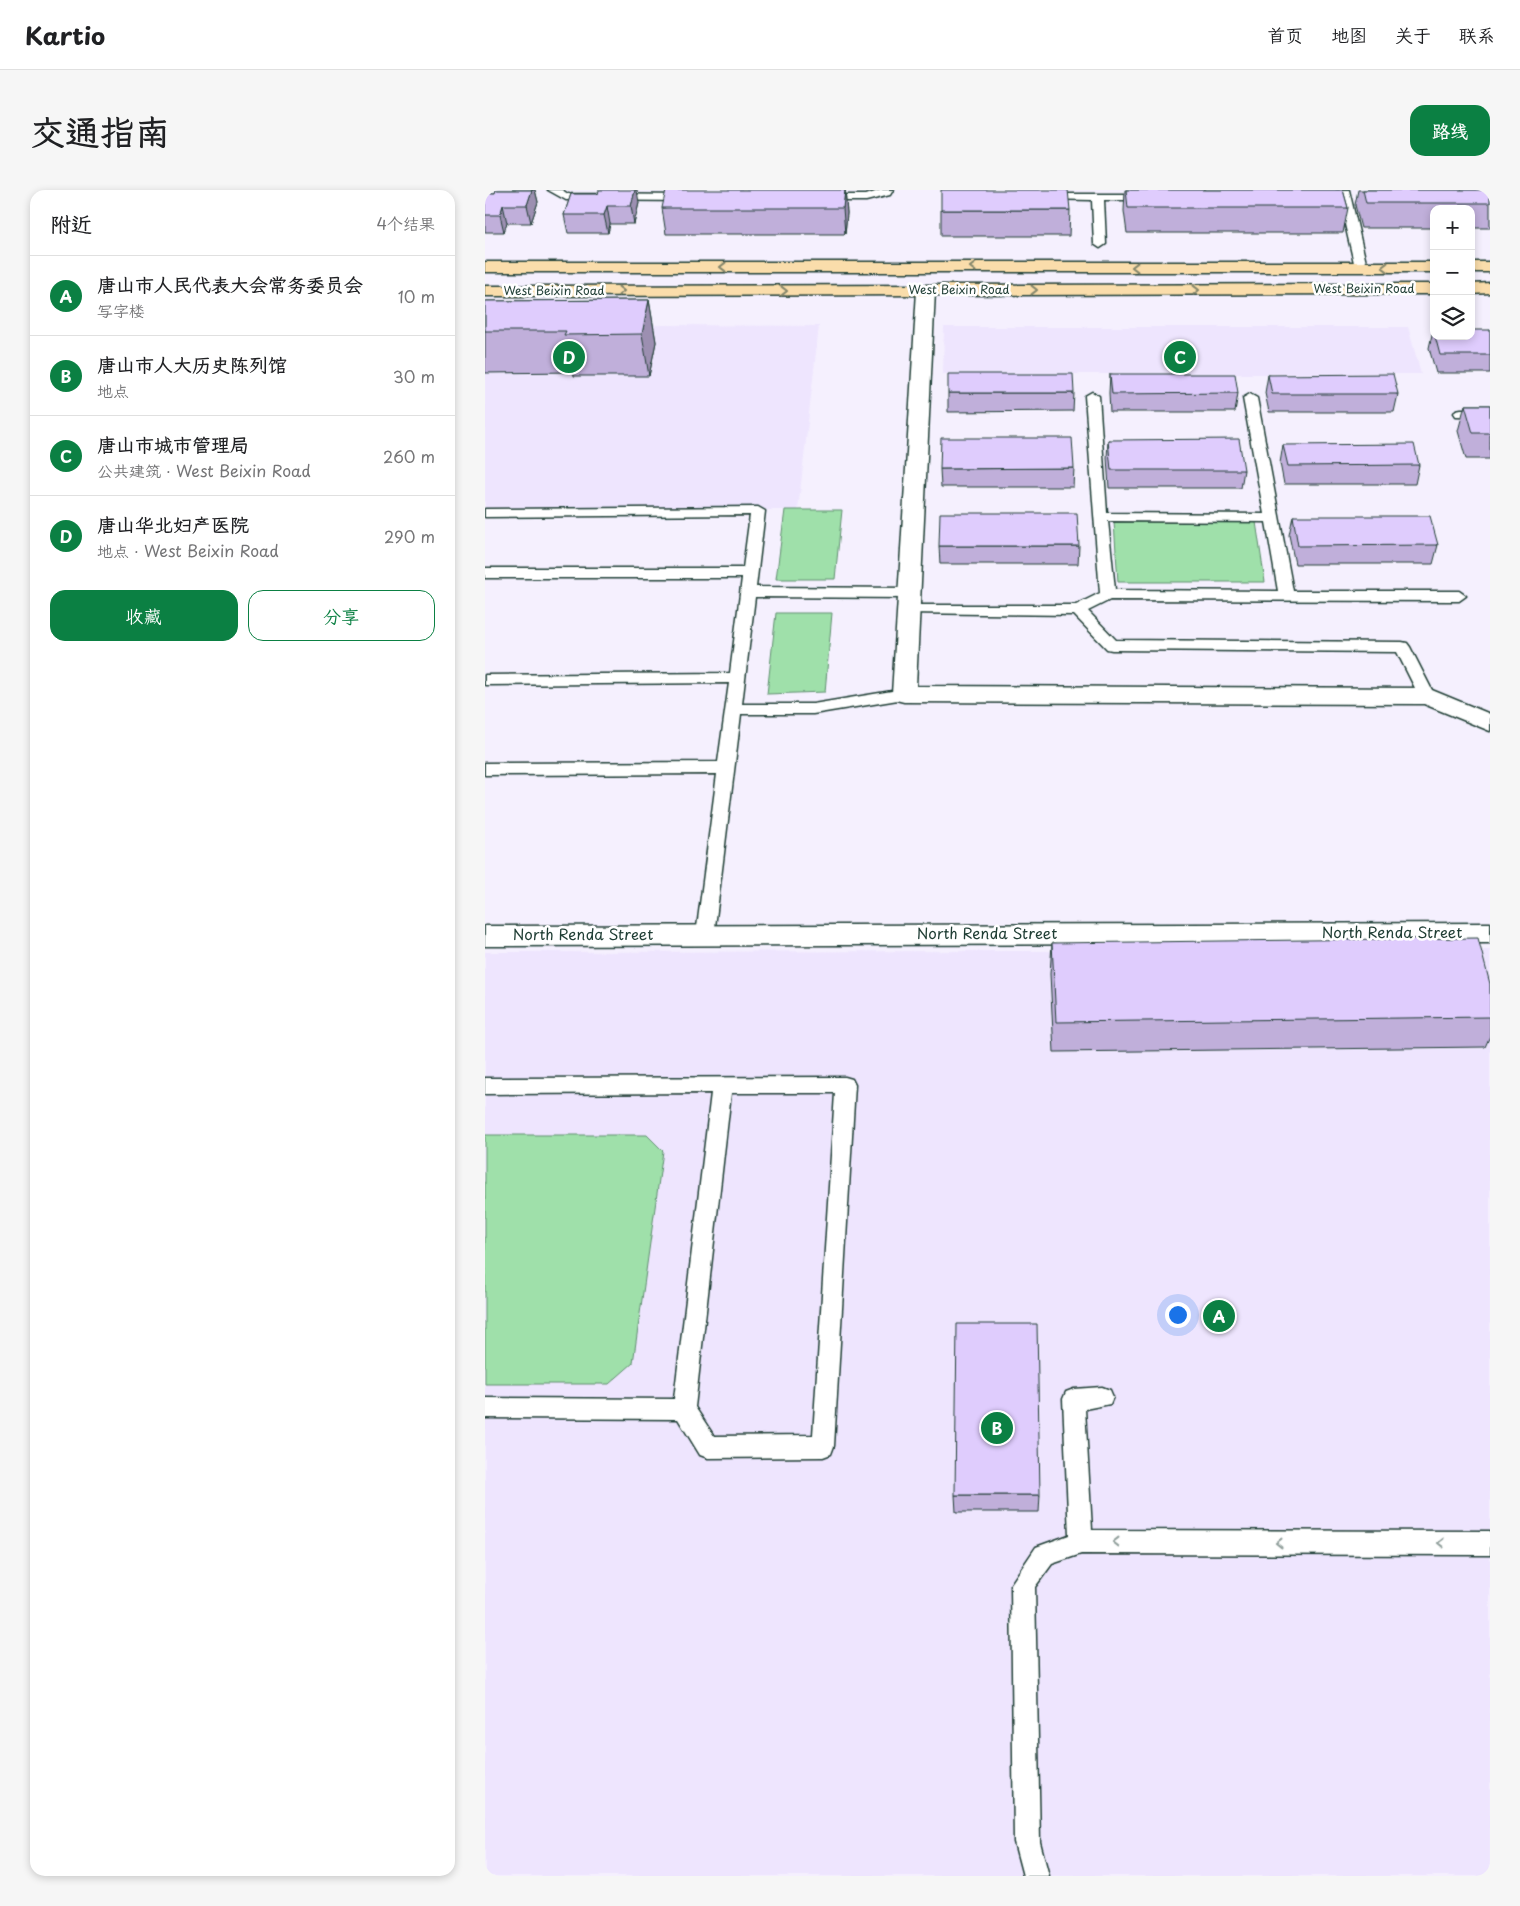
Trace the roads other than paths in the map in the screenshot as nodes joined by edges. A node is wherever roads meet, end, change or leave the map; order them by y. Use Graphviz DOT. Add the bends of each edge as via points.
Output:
graph roads {
  1 [pos="554,190"];
  2 [pos="887,190"];
  3 [pos="1132,193"];
  4 [pos="1340,195"];
  5 [pos="1031,197"];
  6 [pos="1098,197"];
  7 [pos="1161,197"];
  8 [pos="705,198"];
  9 [pos="810,198"];
  10 [pos="1100,244"];
  11 [pos="485,268"];
  12 [pos="1361,268"];
  13 [pos="1430,268"];
  14 [pos="1475,268"];
  15 [pos="1490,268"];
  16 [pos="1490,288"];
  17 [pos="1430,289"];
  18 [pos="1475,289"];
  19 [pos="925,290"];
  20 [pos="485,291"];
  21 [pos="1093,396"];
  22 [pos="1250,398"];
  23 [pos="1461,413"];
  24 [pos="1490,413"];
  25 [pos="485,513"];
  26 [pos="1099,517"];
  27 [pos="1271,518"];
  28 [pos="485,573"];
  29 [pos="751,573"];
  30 [pos="749,592"];
  31 [pos="1108,595"];
  32 [pos="1286,595"];
  33 [pos="1459,596"];
  34 [pos="910,602"];
  35 [pos="1078,610"];
  36 [pos="737,678"];
  37 [pos="485,680"];
  38 [pos="904,694"];
  39 [pos="1427,696"];
  40 [pos="734,709"];
  41 [pos="1490,723"];
  42 [pos="727,768"];
  43 [pos="485,769"];
  44 [pos="1490,933"];
  45 [pos="705,935"];
  46 [pos="485,936"];
  47 [pos="722,1084"];
  48 [pos="485,1086"];
  49 [pos="1102,1398"];
  50 [pos="485,1408"];
  51 [pos="684,1409"];
  52 [pos="1081,1542"];
  53 [pos="1490,1543"];
  54 [pos="1036,1876"];
  1 -- 8 [label="lane" via="566,197"];
  2 -- 9 [label="lane" via="866,198"];
  3 -- 6 [label="lane"];
  3 -- 7 [label="lane"];
  4 -- 12 [label="lane"];
  5 -- 6 [label="lane"];
  6 -- 10 [label="lane"];
  12 -- 11 [label="main road, West Beixin Road, one-way"];
  13 -- 12 [label="main road, West Beixin Road, one-way"];
  14 -- 15 [label="main road"];
  16 -- 18 [label="main road"];
  19 -- 17 [label="main road, West Beixin Road, one-way"];
  20 -- 19 [label="main road, West Beixin Road, one-way"];
  19 -- 34 [label="street"];
  21 -- 26 [label="lane"];
  22 -- 27 [label="lane"];
  23 -- 24 [label="lane"];
  25 -- 29 [label="lane" via="758,511"];
  26 -- 27 [label="lane"];
  26 -- 31 [label="lane"];
  27 -- 32 [label="lane"];
  28 -- 29 [label="lane"];
  29 -- 30 [label="lane"];
  30 -- 34 [label="lane"];
  30 -- 36 [label="lane"];
  31 -- 32 [label="lane"];
  31 -- 35 [label="lane"];
  32 -- 33 [label="lane"];
  34 -- 35 [label="lane"];
  34 -- 38 [label="street"];
  35 -- 39 [label="lane" via="1112,645 1402,647"];
  36 -- 37 [label="lane"];
  36 -- 40 [label="lane"];
  38 -- 39 [label="street"];
  38 -- 40 [label="lane" via="813,709"];
  39 -- 41 [label="street"];
  40 -- 42 [label="lane"];
  42 -- 43 [label="lane"];
  42 -- 45 [label="lane"];
  44 -- 45 [label="street, North Renda Street"];
  45 -- 46 [label="street, North Renda Street"];
  47 -- 48 [label="lane"];
  47 -- 51 [label="lane"];
  47 -- 51 [label="lane" via="845,1084 823,1446 708,1446"];
  49 -- 52 [label="lane" via="1075,1399"];
  50 -- 51 [label="lane"];
  53 -- 52 [label="lane, one-way"];
  52 -- 54 [label="lane" via="1044,1554 1023,1584 1027,1842"];
}
